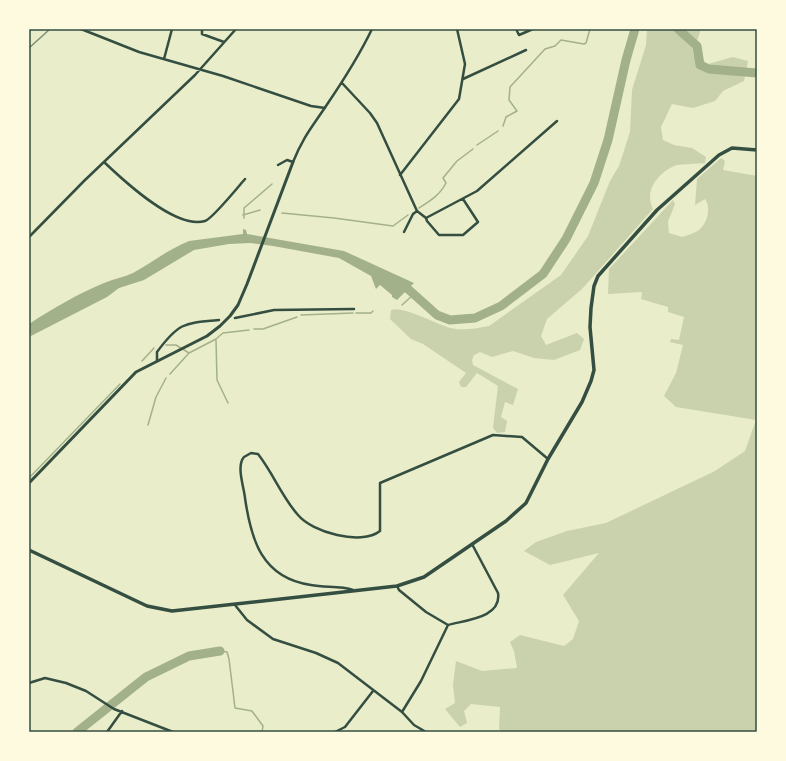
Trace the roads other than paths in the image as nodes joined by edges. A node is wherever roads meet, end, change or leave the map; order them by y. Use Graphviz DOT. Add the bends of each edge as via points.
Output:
graph roads {
  1 [pos="81,29"];
  2 [pos="172,29"];
  3 [pos="202,29"];
  4 [pos="236,29"];
  5 [pos="372,29"];
  6 [pos="457,29"];
  7 [pos="516,29"];
  8 [pos="533,29"];
  9 [pos="224,42"];
  10 [pos="526,50"];
  11 [pos="164,59"];
  12 [pos="201,69"];
  13 [pos="462,80"];
  14 [pos="342,83"];
  15 [pos="325,108"];
  16 [pos="557,121"];
  17 [pos="757,150"];
  18 [pos="104,162"];
  19 [pos="293,162"];
  20 [pos="278,165"];
  21 [pos="400,174"];
  22 [pos="245,180"];
  23 [pos="463,199"];
  24 [pos="417,211"];
  25 [pos="426,218"];
  26 [pos="404,232"];
  27 [pos="30,235"];
  28 [pos="354,309"];
  29 [pos="235,318"];
  30 [pos="219,320"];
  31 [pos="157,361"];
  32 [pos="548,459"];
  33 [pos="29,483"];
  34 [pos="472,544"];
  35 [pos="29,550"];
  36 [pos="397,586"];
  37 [pos="354,591"];
  38 [pos="235,605"];
  39 [pos="448,625"];
  40 [pos="29,683"];
  41 [pos="373,691"];
  42 [pos="122,712"];
  43 [pos="402,712"];
  44 [pos="107,732"];
  45 [pos="173,732"];
  46 [pos="335,732"];
  47 [pos="426,732"];
  1 -- 11 [label="street"];
  2 -- 11 [label="street"];
  3 -- 9 [label="street" via="201,32 205,36"];
  4 -- 9 [label="street"];
  5 -- 14 [label="street"];
  6 -- 13 [label="street" via="465,64"];
  7 -- 8 [label="street" via="519,35"];
  9 -- 12 [label="street"];
  10 -- 13 [label="street"];
  11 -- 12 [label="street"];
  12 -- 15 [label="street" via="311,106"];
  12 -- 18 [label="street"];
  13 -- 21 [label="street" via="460,100"];
  14 -- 15 [label="street"];
  14 -- 21 [label="street" via="374,120"];
  15 -- 19 [label="street" via="306,134"];
  16 -- 23 [label="street" via="477,191"];
  17 -- 32 [label="main road" via="732,148 719,155 657,210 598,276 591,308 594,370 591,381 582,402"];
  18 -- 22 [label="street" via="152,204 195,223 206,221"];
  18 -- 27 [label="street"];
  19 -- 20 [label="street" via="285,160"];
  19 -- 31 [label="street" via="238,305 214,332"];
  21 -- 24 [label="street"];
  23 -- 25 [label="street"];
  23 -- 25 [label="street" via="478,222 463,235 439,235"];
  24 -- 25 [label="street"];
  24 -- 26 [label="street"];
  28 -- 29 [label="street" via="274,310"];
  30 -- 31 [label="street" via="182,325 157,352"];
  31 -- 33 [label="street" via="129,379"];
  32 -- 34 [label="main road" via="526,503 506,521"];
  32 -- 37 [label="street" via="522,437 493,434 380,483 380,531 354,539 344,538 309,524 299,516 279,490 258,454 251,453 244,457 241,467 250,530 264,557 278,572 297,582"];
  34 -- 36 [label="main road" via="424,577"];
  34 -- 39 [label="street" via="499,598 492,610 482,616"];
  35 -- 38 [label="main road" via="147,606 172,611"];
  36 -- 37 [label="main road"];
  36 -- 39 [label="street" via="426,612"];
  37 -- 38 [label="main road"];
  38 -- 41 [label="street" via="260,631 278,641 338,663"];
  39 -- 43 [label="street" via="421,682"];
  40 -- 42 [label="street" via="45,678 56,680 86,692"];
  41 -- 43 [label="street"];
  41 -- 46 [label="street" via="345,727"];
  42 -- 44 [label="street"];
  42 -- 45 [label="street"];
  43 -- 47 [label="street" via="414,725"];
}
